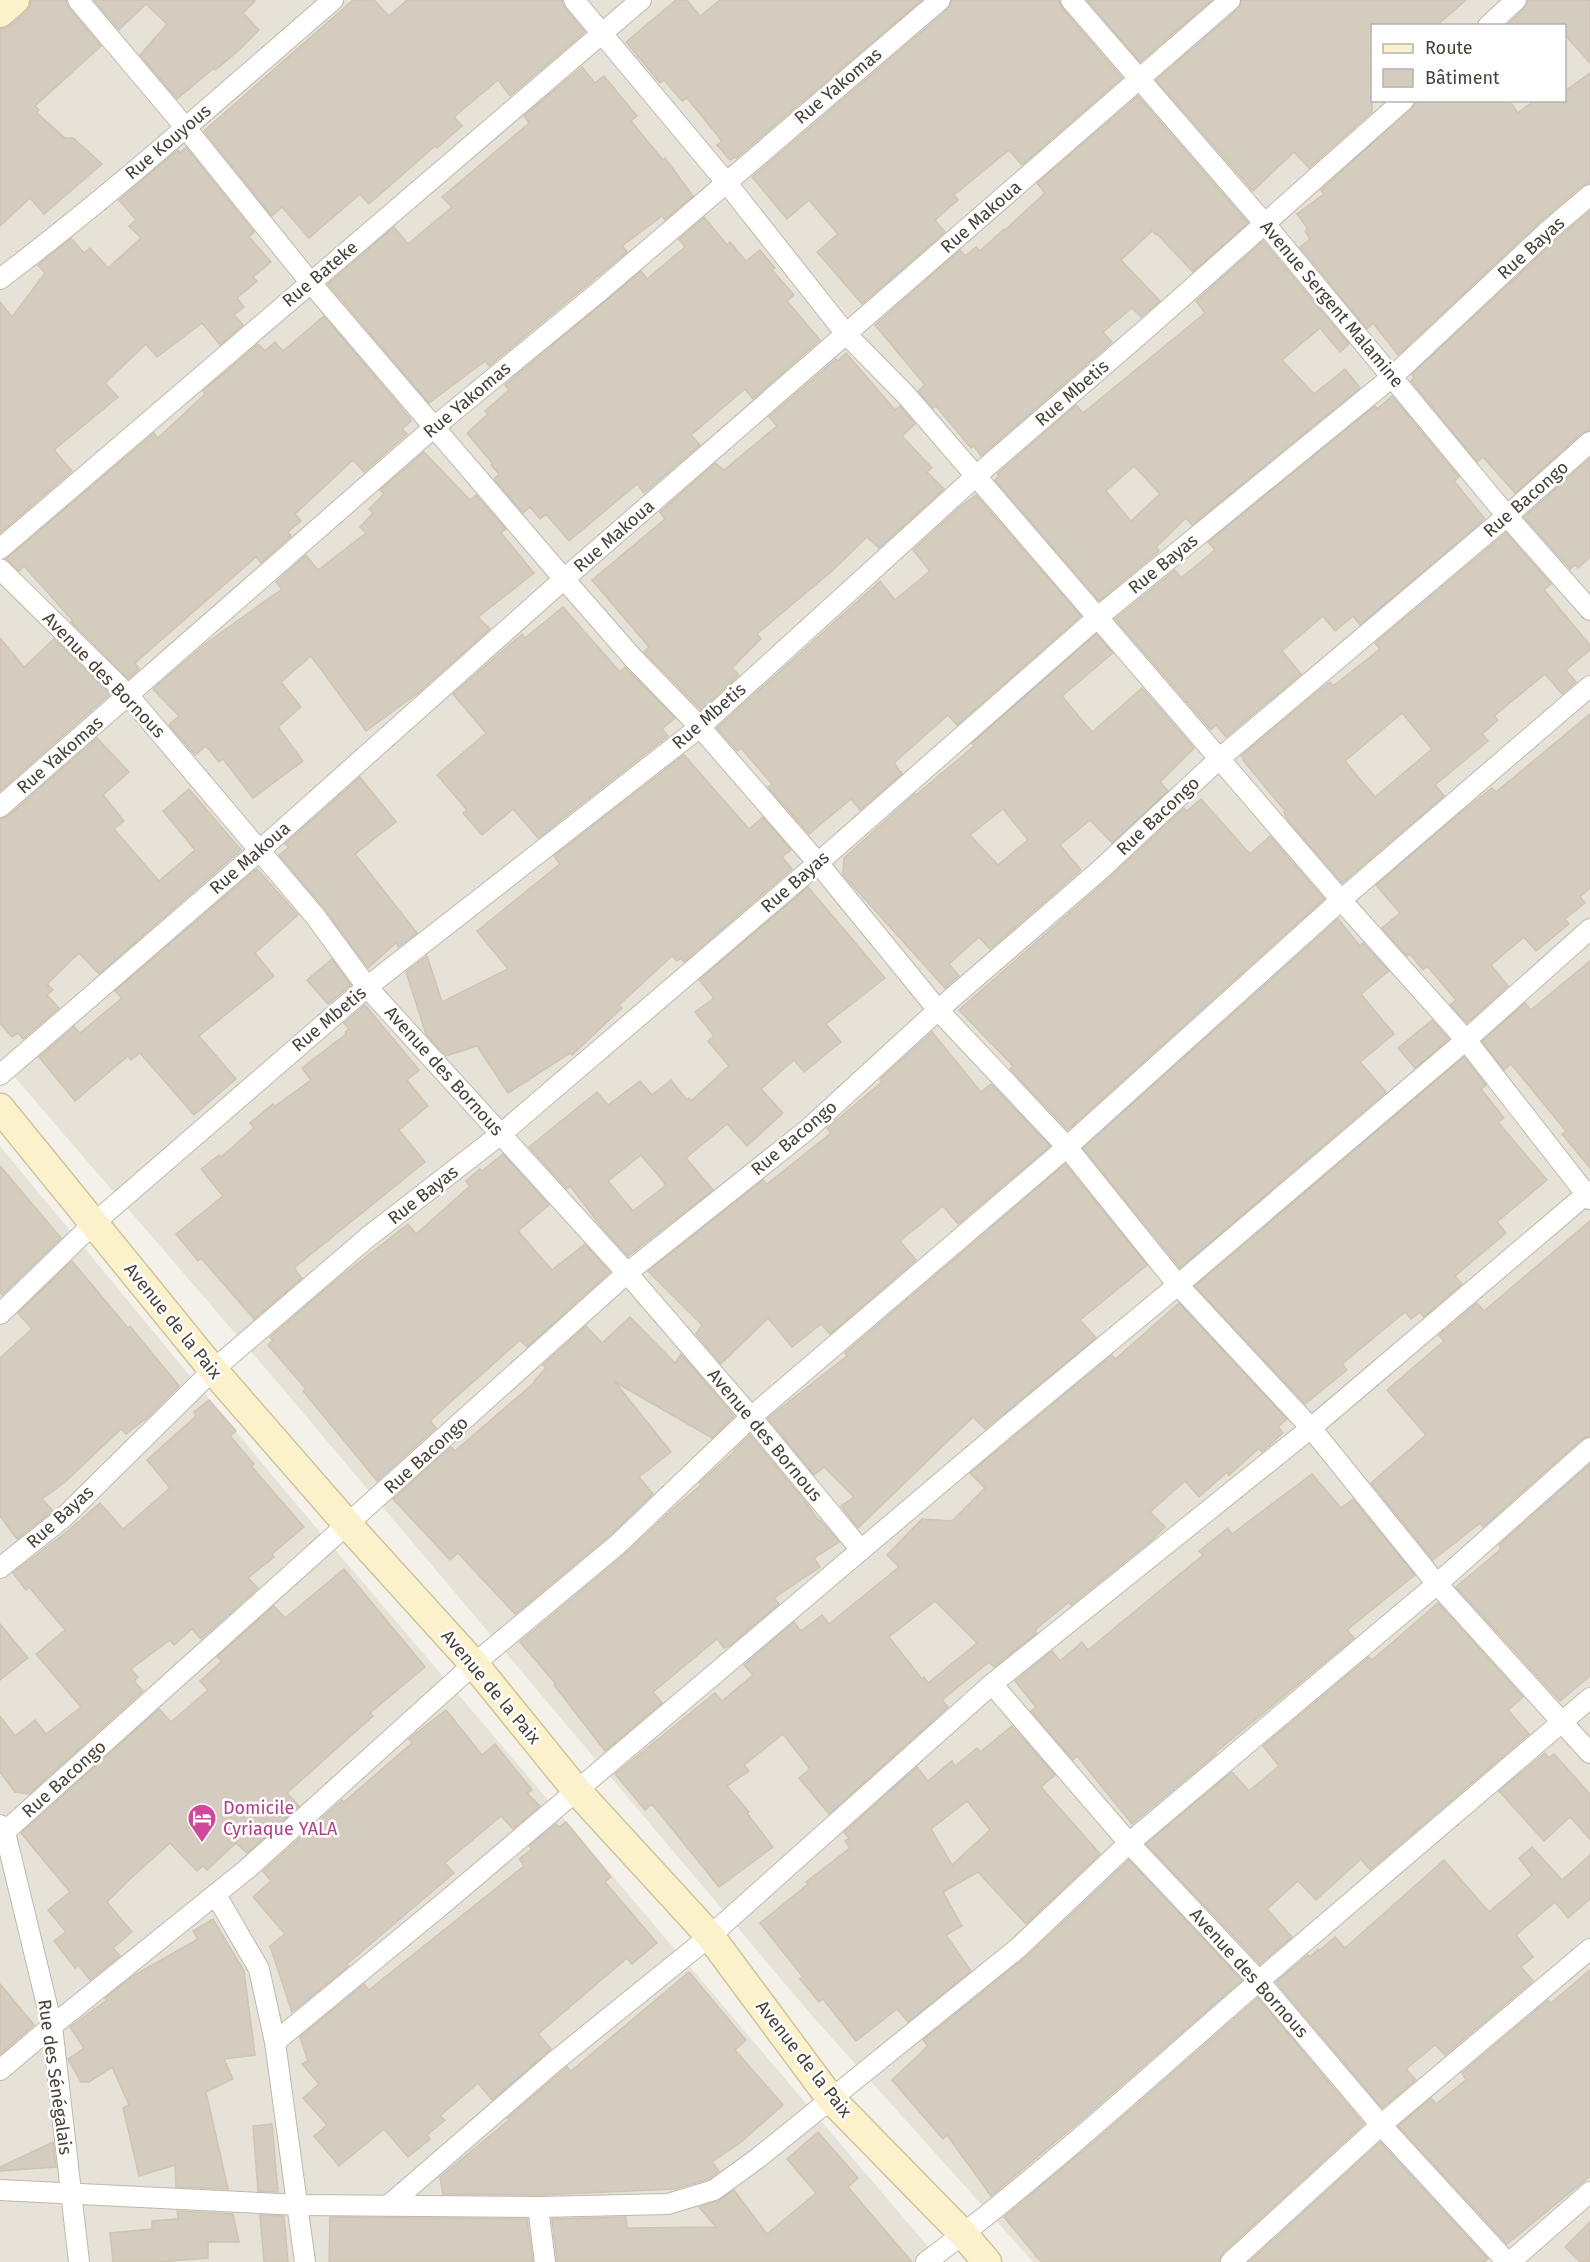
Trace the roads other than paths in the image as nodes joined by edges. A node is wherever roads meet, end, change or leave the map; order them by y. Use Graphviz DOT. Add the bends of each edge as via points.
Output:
graph roads {
  1 [pos="15,0"];
  2 [pos="78,0"];
  3 [pos="333,0"];
  4 [pos="574,0"];
  5 [pos="641,0"];
  6 [pos="940,0"];
  7 [pos="1071,0"];
  8 [pos="1230,0"];
  9 [pos="1516,0"];
  10 [pos="0,13"];
  11 [pos="1490,24"];
  12 [pos="602,34"];
  13 [pos="1140,79"];
  14 [pos="1402,102"];
  15 [pos="185,127"];
  16 [pos="726,182"];
  17 [pos="1590,195"];
  18 [pos="1265,224"];
  19 [pos="0,279"];
  20 [pos="310,282"];
  21 [pos="846,334"];
  22 [pos="1392,376"];
  23 [pos="433,428"];
  24 [pos="1590,442"];
  25 [pos="976,476"];
  26 [pos="1507,516"];
  27 [pos="0,549"];
  28 [pos="0,568"];
  29 [pos="564,579"];
  30 [pos="1590,610"];
  31 [pos="1098,618"];
  32 [pos="1590,686"];
  33 [pos="128,695"];
  34 [pos="700,727"];
  35 [pos="1219,759"];
  36 [pos="0,807"];
  37 [pos="259,850"];
  38 [pos="818,863"];
  39 [pos="1341,900"];
  40 [pos="1590,929"];
  41 [pos="367,987"];
  42 [pos="938,1010"];
  43 [pos="1466,1040"];
  44 [pos="0,1075"];
  45 [pos="0,1108"];
  46 [pos="501,1134"];
  47 [pos="1067,1147"];
  48 [pos="1589,1195"];
  49 [pos="93,1224"];
  50 [pos="627,1273"];
  51 [pos="1178,1285"];
  52 [pos="0,1314"];
  53 [pos="213,1370"];
  54 [pos="751,1417"];
  55 [pos="1311,1428"];
  56 [pos="1590,1448"];
  57 [pos="348,1525"];
  58 [pos="861,1550"];
  59 [pos="0,1568"];
  60 [pos="1437,1584"];
  61 [pos="474,1664"];
  62 [pos="992,1684"];
  63 [pos="1590,1698"];
  64 [pos="1563,1721"];
  65 [pos="1590,1753"];
  66 [pos="577,1791"];
  67 [pos="2,1831"];
  68 [pos="1129,1843"];
  69 [pos="216,1894"];
  70 [pos="710,1936"];
  71 [pos="1590,1949"];
  72 [pos="1259,1981"];
  73 [pos="52,2026"];
  74 [pos="275,2042"];
  75 [pos="0,2070"];
  76 [pos="831,2099"];
  77 [pos="1381,2126"];
  78 [pos="0,2190"];
  79 [pos="70,2192"];
  80 [pos="1590,2192"];
  81 [pos="299,2205"];
  82 [pos="389,2205"];
  83 [pos="538,2207"];
  84 [pos="963,2234"];
  85 [pos="79,2262"];
  86 [pos="305,2262"];
  87 [pos="545,2262"];
  88 [pos="926,2262"];
  89 [pos="987,2262"];
  90 [pos="1231,2262"];
  91 [pos="1509,2262"];
  1 -- 10 [label="main road"];
  2 -- 15 [label="street"];
  3 -- 15 [label="street, Rue Kouyous"];
  4 -- 12 [label="street"];
  5 -- 12 [label="street, Rue Bateke"];
  6 -- 16 [label="street, Rue Yakomas"];
  7 -- 13 [label="street, Avenue Sergent Malamine"];
  8 -- 13 [label="street, Rue Makoua"];
  9 -- 11 [label="street"];
  12 -- 16 [label="street"];
  12 -- 20 [label="street, Rue Bateke"];
  13 -- 18 [label="street, Avenue Sergent Malamine"];
  13 -- 21 [label="street, Rue Makoua"];
  14 -- 18 [label="street, Rue Mbetis"];
  15 -- 19 [label="street, Rue Kouyous"];
  15 -- 20 [label="street"];
  16 -- 21 [label="street"];
  16 -- 23 [label="street, Rue Yakomas"];
  17 -- 22 [label="street, Rue Bayas"];
  18 -- 22 [label="street, Avenue Sergent Malamine"];
  18 -- 25 [label="street, Rue Mbetis"];
  20 -- 23 [label="street"];
  20 -- 27 [label="street, Rue Bateke"];
  21 -- 25 [label="street" via="906,394"];
  21 -- 29 [label="street, Rue Makoua"];
  22 -- 26 [label="street, Avenue Sergent Malamine"];
  22 -- 31 [label="street, Rue Bayas"];
  23 -- 29 [label="street"];
  23 -- 33 [label="street, Rue Yakomas"];
  24 -- 26 [label="street, Rue Bacongo"];
  25 -- 31 [label="street"];
  25 -- 34 [label="street, Rue Mbetis"];
  26 -- 30 [label="street, Avenue Sergent Malamine"];
  26 -- 35 [label="street, Rue Bacongo"];
  28 -- 33 [label="street, Avenue des Bornous"];
  29 -- 34 [label="street"];
  29 -- 37 [label="street, Rue Makoua"];
  31 -- 35 [label="street"];
  31 -- 38 [label="street, Rue Bayas"];
  32 -- 39 [label="street"];
  33 -- 36 [label="street, Rue Yakomas"];
  33 -- 37 [label="street, Avenue des Bornous"];
  34 -- 38 [label="street"];
  34 -- 41 [label="street, Rue Mbetis"];
  35 -- 39 [label="street"];
  35 -- 42 [label="street, Rue Bacongo" via="1101,870"];
  37 -- 41 [label="street, Avenue des Bornous" via="315,916"];
  37 -- 44 [label="street, Rue Makoua"];
  38 -- 42 [label="street"];
  38 -- 46 [label="street, Rue Bayas"];
  39 -- 43 [label="street"];
  39 -- 47 [label="street"];
  40 -- 43 [label="street"];
  41 -- 46 [label="street, Avenue des Bornous"];
  41 -- 49 [label="street, Rue Mbetis"];
  42 -- 47 [label="street"];
  42 -- 50 [label="street, Rue Bacongo" via="807,1130"];
  43 -- 48 [label="street"];
  43 -- 51 [label="street"];
  45 -- 49 [label="main road, Avenue de la Paix"];
  46 -- 50 [label="street, Avenue des Bornous"];
  46 -- 53 [label="street, Rue Bayas" via="368,1237"];
  47 -- 51 [label="street"];
  47 -- 54 [label="street"];
  48 -- 55 [label="street"];
  49 -- 52 [label="street, Rue Mbetis"];
  49 -- 53 [label="main road, Avenue de la Paix"];
  50 -- 54 [label="street, Avenue des Bornous"];
  50 -- 57 [label="street, Rue Bacongo"];
  51 -- 55 [label="street"];
  51 -- 58 [label="street"];
  53 -- 57 [label="main road, Avenue de la Paix"];
  53 -- 59 [label="street, Rue Bayas" via="63,1518"];
  54 -- 58 [label="street, Avenue des Bornous"];
  54 -- 61 [label="street" via="617,1545"];
  55 -- 60 [label="street"];
  55 -- 62 [label="street"];
  56 -- 60 [label="street"];
  57 -- 61 [label="main road, Avenue de la Paix"];
  57 -- 67 [label="street, Rue Bacongo"];
  58 -- 66 [label="street"];
  60 -- 64 [label="street"];
  60 -- 68 [label="street"];
  61 -- 66 [label="main road, Avenue de la Paix"];
  61 -- 69 [label="street"];
  62 -- 68 [label="street, Avenue des Bornous"];
  62 -- 70 [label="street"];
  63 -- 64 [label="street"];
  64 -- 65 [label="street"];
  64 -- 72 [label="street"];
  66 -- 70 [label="main road, Avenue de la Paix"];
  66 -- 74 [label="street"];
  67 -- 73 [label="street, Rue des Sénégalais"];
  68 -- 72 [label="street, Avenue des Bornous"];
  68 -- 76 [label="street" via="1018,1948"];
  69 -- 73 [label="street"];
  69 -- 74 [label="street" via="259,1969"];
  70 -- 76 [label="main road, Avenue de la Paix"];
  70 -- 82 [label="street" via="554,2062"];
  71 -- 77 [label="street"];
  72 -- 77 [label="street, Avenue des Bornous"];
  72 -- 84 [label="street"];
  73 -- 75 [label="street"];
  73 -- 79 [label="street, Rue des Sénégalais"];
  74 -- 81 [label="street"];
  76 -- 83 [label="street" via="714,2190 668,2204"];
  76 -- 84 [label="main road, Avenue de la Paix"];
  77 -- 90 [label="street"];
  77 -- 91 [label="street, Avenue des Bornous"];
  78 -- 79 [label="street"];
  79 -- 81 [label="street"];
  79 -- 85 [label="street, Rue des Sénégalais"];
  80 -- 91 [label="street"];
  81 -- 82 [label="street"];
  81 -- 86 [label="street"];
  82 -- 83 [label="street"];
  83 -- 87 [label="street"];
  84 -- 88 [label="street"];
  84 -- 89 [label="main road, Avenue de la Paix"];
}
